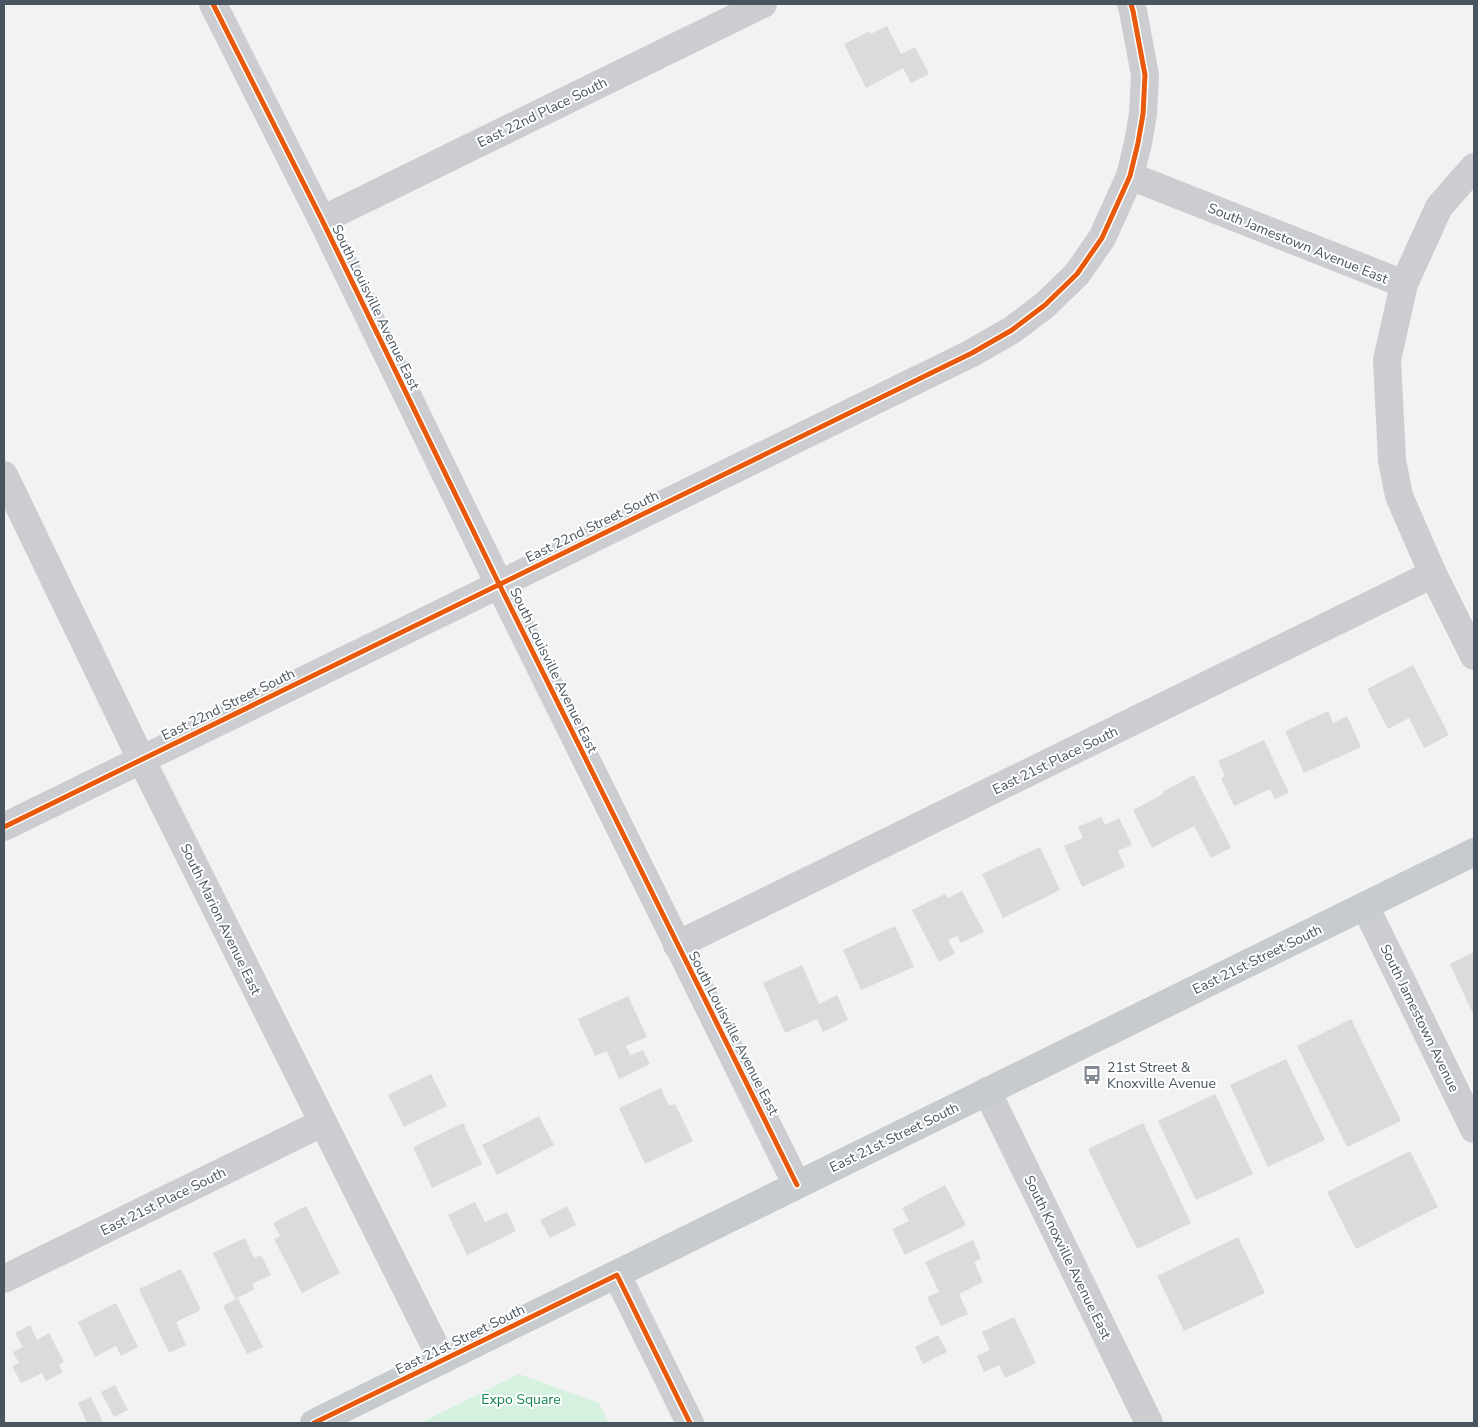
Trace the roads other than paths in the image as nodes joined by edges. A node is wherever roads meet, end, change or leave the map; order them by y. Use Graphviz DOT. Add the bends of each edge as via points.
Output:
graph roads {
  1 [pos="213,4"];
  2 [pos="763,4"];
  3 [pos="1130,4"];
  4 [pos="1474,167"];
  5 [pos="1130,176"];
  6 [pos="322,220"];
  7 [pos="1404,284"];
  8 [pos="4,475"];
  9 [pos="1433,574"];
  10 [pos="499,584"];
  11 [pos="1474,656"];
  12 [pos="141,759"];
  13 [pos="4,827"];
  14 [pos="1474,852"];
  15 [pos="1365,906"];
  16 [pos="677,945"];
  17 [pos="986,1091"];
  18 [pos="322,1123"];
  19 [pos="1474,1129"];
  20 [pos="797,1185"];
  21 [pos="617,1275"];
  22 [pos="4,1279"];
  23 [pos="442,1360"];
  24 [pos="314,1423"];
  25 [pos="690,1423"];
  26 [pos="1150,1423"];
  1 -- 6 [label="street, South Louisville Avenue East"];
  2 -- 6 [label="street, East 22nd Place South"];
  3 -- 5 [label="street" via="1145,75 1143,114"];
  4 -- 7 [label="street" via="1439,207"];
  5 -- 7 [label="street, South Jamestown Avenue East"];
  5 -- 10 [label="street, East 22nd Street South" via="1102,238 1077,274 1045,305 1012,330 972,353"];
  6 -- 10 [label="street, South Louisville Avenue East"];
  7 -- 9 [label="street, South Jamestown Avenue East" via="1387,360 1392,460 1399,496"];
  8 -- 12 [label="street, South Marion Avenue East"];
  9 -- 11 [label="street, South Jamestown Avenue East"];
  9 -- 16 [label="street, East 21st Place South"];
  10 -- 12 [label="street, East 22nd Street South"];
  10 -- 16 [label="street, South Louisville Avenue East"];
  12 -- 13 [label="street, East 22nd Street South"];
  12 -- 18 [label="street, South Marion Avenue East"];
  14 -- 15 [label="main road, East 21st Street South"];
  15 -- 17 [label="main road, East 21st Street South"];
  15 -- 19 [label="street, South Jamestown Avenue"];
  16 -- 20 [label="street, South Louisville Avenue East"];
  17 -- 20 [label="main road, East 21st Street South"];
  17 -- 26 [label="street, South Knoxville Avenue East"];
  18 -- 22 [label="street, East 21st Place South"];
  18 -- 23 [label="street, South Marion Avenue East"];
  20 -- 21 [label="main road, East 21st Street South"];
  21 -- 23 [label="main road, East 21st Street South"];
  21 -- 25 [label="street"];
  23 -- 24 [label="main road, East 21st Street South"];
}
